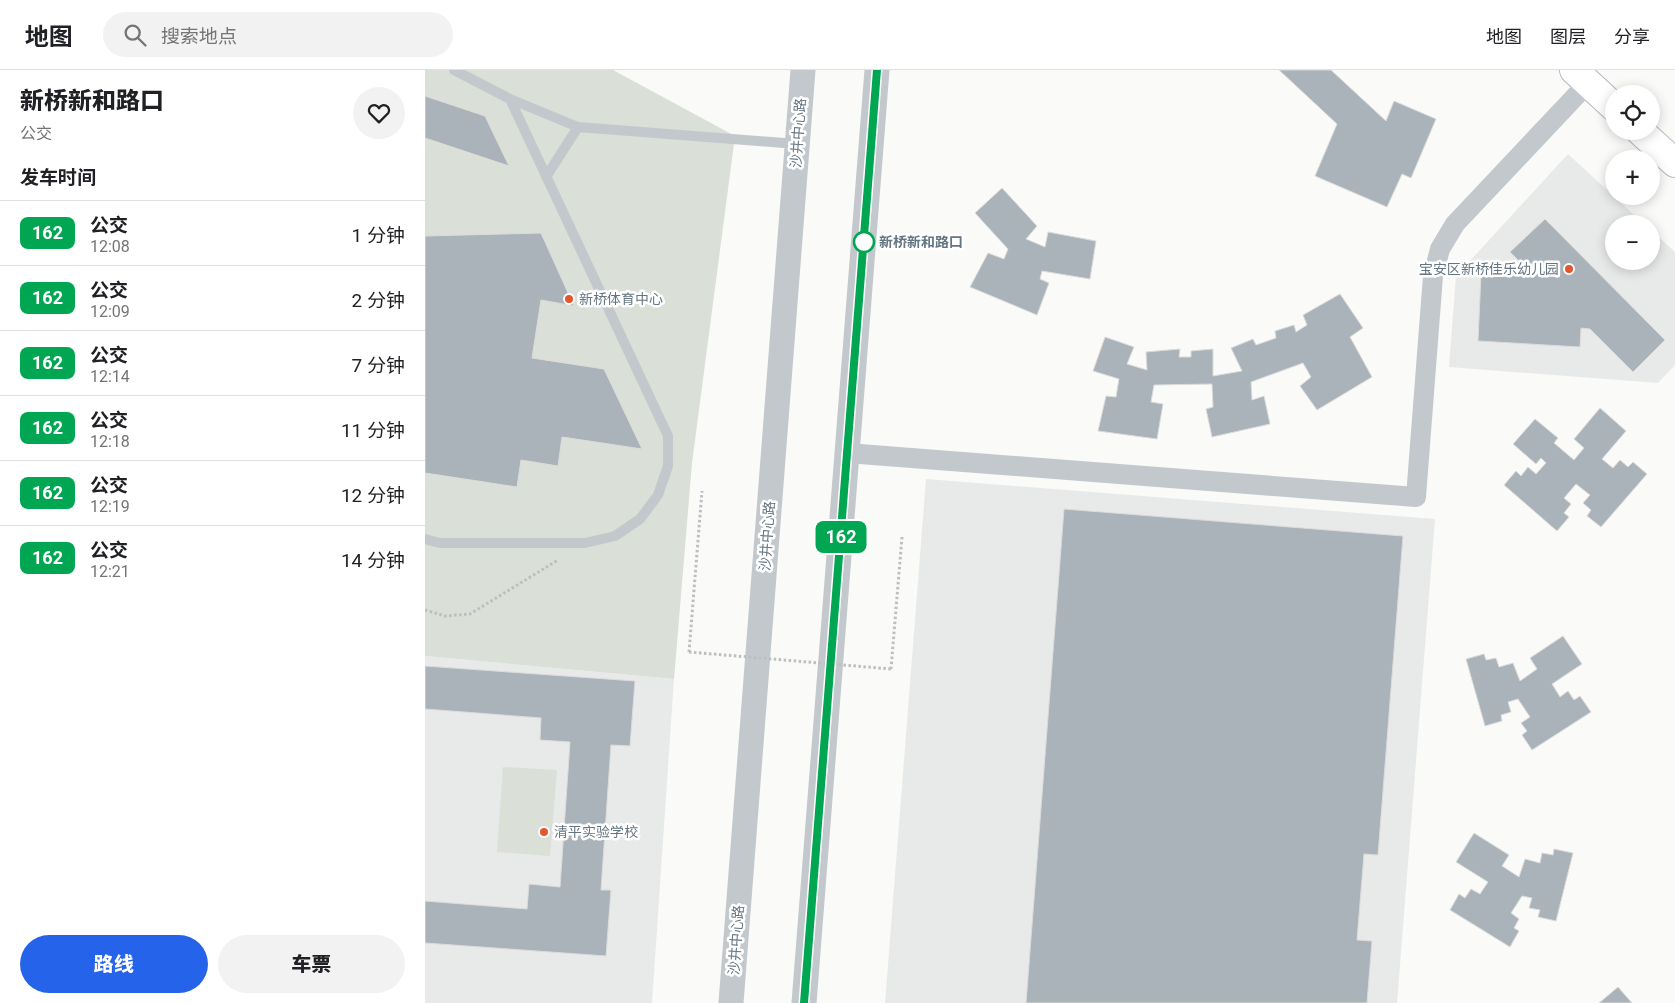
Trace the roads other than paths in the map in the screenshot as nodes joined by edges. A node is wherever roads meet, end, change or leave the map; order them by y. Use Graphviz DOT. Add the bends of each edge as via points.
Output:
graph roads {
  1 [pos="454,70"];
  2 [pos="803,70"];
  3 [pos="877,70"];
  4 [pos="1581,76"];
  5 [pos="509,99"];
  6 [pos="1605,99"];
  7 [pos="577,127"];
  8 [pos="1651,140"];
  9 [pos="797,144"];
  10 [pos="1675,163"];
  11 [pos="546,177"];
  12 [pos="847,453"];
  13 [pos="425,539"];
  14 [pos="731,1003"];
  15 [pos="804,1003"];
  1 -- 5 [label="lane"];
  2 -- 9 [label="street, 沙井中心路"];
  3 -- 12 [label="street"];
  4 -- 6 [label="main road"];
  4 -- 12 [label="street" via="1455,224 1440,248 1433,276 1416,496"];
  5 -- 7 [label="lane"];
  5 -- 11 [label="lane"];
  7 -- 9 [label="lane"];
  7 -- 11 [label="lane"];
  8 -- 10 [label="main road"];
  9 -- 14 [label="street, 沙井中心路"];
  11 -- 13 [label="lane" via="668,436 668,466 658,495 640,519 615,536 585,543 440,543"];
  12 -- 15 [label="street"];
}
